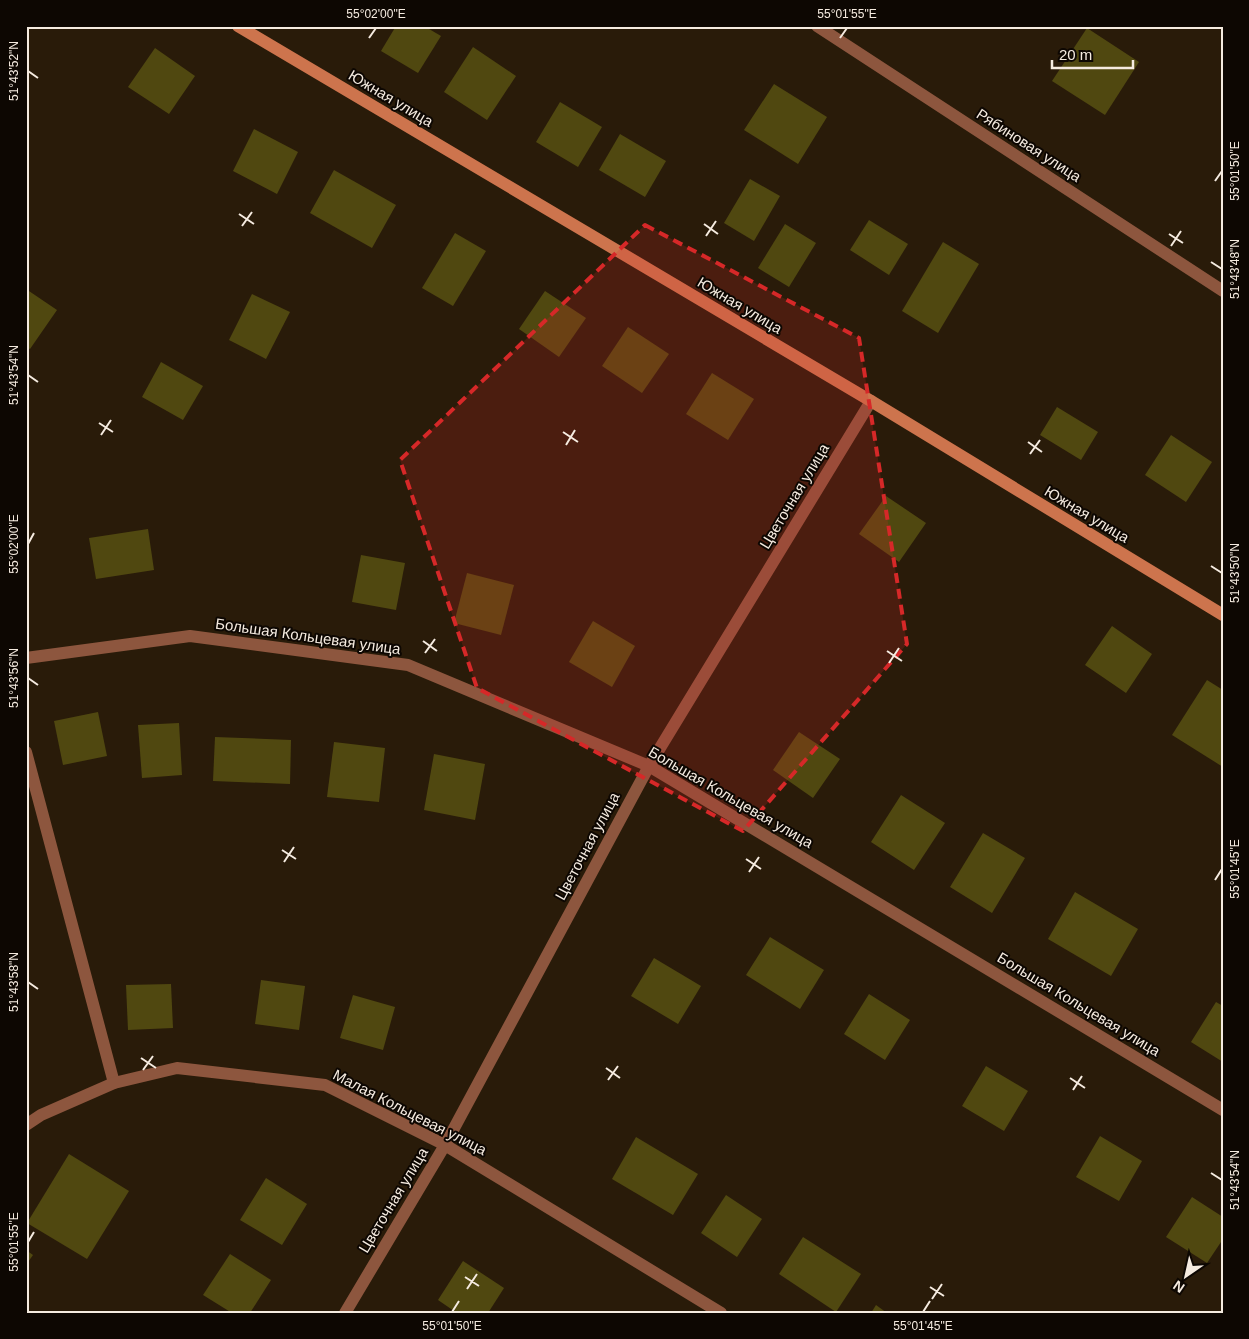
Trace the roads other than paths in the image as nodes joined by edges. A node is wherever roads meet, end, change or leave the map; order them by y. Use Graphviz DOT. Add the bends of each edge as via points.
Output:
graph roads {
  1 [pos="238,26"];
  2 [pos="817,26"];
  3 [pos="1223,291"];
  4 [pos="871,401"];
  5 [pos="1223,615"];
  6 [pos="26,658"];
  7 [pos="26,752"];
  8 [pos="649,766"];
  9 [pos="114,1083"];
  10 [pos="1223,1110"];
  11 [pos="26,1126"];
  12 [pos="445,1145"];
  13 [pos="345,1313"];
  14 [pos="721,1313"];
  1 -- 4 [label="street, Южная улица"];
  2 -- 3 [label="street, Рябиновая улица"];
  4 -- 5 [label="street, Южная улица"];
  4 -- 8 [label="street, Цветочная улица"];
  6 -- 8 [label="street, Большая Кольцевая улица" via="190,636 408,665"];
  7 -- 9 [label="street"];
  8 -- 10 [label="street, Большая Кольцевая улица"];
  8 -- 12 [label="street, Цветочная улица"];
  9 -- 11 [label="street, Малая Кольцевая улица" via="42,1115"];
  9 -- 12 [label="street, Малая Кольцевая улица" via="177,1068 325,1085"];
  12 -- 13 [label="street, Цветочная улица"];
  12 -- 14 [label="street, Малая Кольцевая улица"];
}
